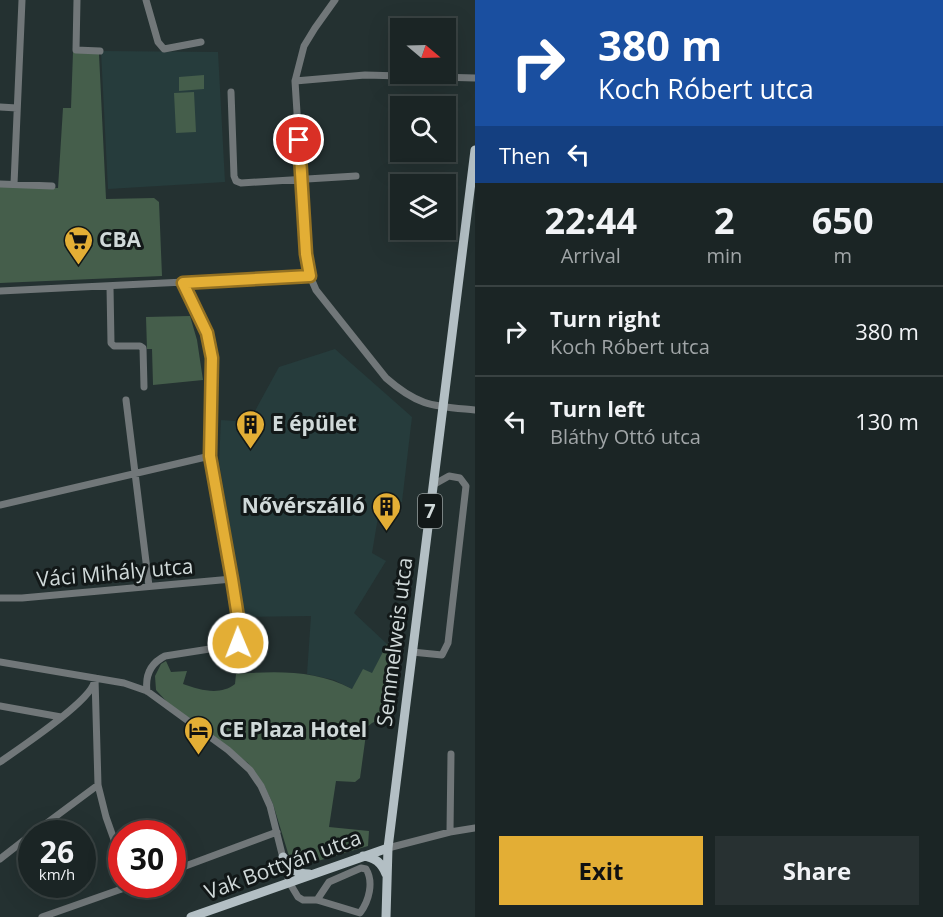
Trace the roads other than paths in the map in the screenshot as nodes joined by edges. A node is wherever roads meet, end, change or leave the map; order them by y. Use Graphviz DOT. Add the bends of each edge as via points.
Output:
graph roads {
  1 [pos="22,0"];
  2 [pos="77,0"];
  3 [pos="146,0"];
  4 [pos="335,0"];
  5 [pos="201,42"];
  6 [pos="100,51"];
  7 [pos="475,78"];
  8 [pos="296,81"];
  9 [pos="231,92"];
  10 [pos="0,107"];
  11 [pos="17,108"];
  12 [pos="475,150"];
  13 [pos="356,176"];
  14 [pos="301,180"];
  15 [pos="0,184"];
  16 [pos="14,184"];
  17 [pos="52,186"];
  18 [pos="310,276"];
  19 [pos="183,283"];
  20 [pos="110,287"];
  21 [pos="0,291"];
  22 [pos="144,387"];
  23 [pos="126,400"];
  24 [pos="443,407"];
  25 [pos="475,410"];
  26 [pos="210,456"];
  27 [pos="135,473"];
  28 [pos="433,485"];
  29 [pos="0,504"];
  30 [pos="232,579"];
  31 [pos="149,586"];
  32 [pos="0,598"];
  33 [pos="412,652"];
  34 [pos="0,662"];
  35 [pos="95,678"];
  36 [pos="147,691"];
  37 [pos="0,706"];
  38 [pos="61,717"];
  39 [pos="451,754"];
  40 [pos="0,762"];
  41 [pos="98,785"];
  42 [pos="51,820"];
  43 [pos="108,823"];
  44 [pos="475,828"];
  45 [pos="278,832"];
  46 [pos="450,832"];
  47 [pos="18,845"];
  48 [pos="388,848"];
  49 [pos="361,856"];
  50 [pos="283,857"];
  51 [pos="0,859"];
  52 [pos="186,866"];
  53 [pos="312,874"];
  54 [pos="387,875"];
  55 [pos="289,882"];
  56 [pos="108,893"];
  57 [pos="317,900"];
  58 [pos="42,917"];
  59 [pos="191,917"];
  60 [pos="386,917"];
  1 -- 11 [label="street"];
  2 -- 6 [label="street" via="76,50"];
  3 -- 5 [label="street" via="158,42 164,49"];
  4 -- 8 [label="street" via="304,46"];
  7 -- 8 [label="street" via="365,75"];
  8 -- 14 [label="street"];
  9 -- 14 [label="street" via="236,181"];
  10 -- 11 [label="street"];
  11 -- 16 [label="street"];
  12 -- 24 [label="main road, 7"];
  13 -- 14 [label="street"];
  14 -- 18 [label="street"];
  15 -- 16 [label="street"];
  16 -- 17 [label="street"];
  18 -- 19 [label="street"];
  18 -- 24 [label="street" via="316,290 386,378 412,398"];
  19 -- 20 [label="street"];
  19 -- 26 [label="street" via="207,333 212,358"];
  20 -- 21 [label="street"];
  20 -- 22 [label="street" via="111,343 143,348"];
  23 -- 27 [label="street"];
  24 -- 25 [label="street"];
  24 -- 28 [label="main road, Semmelweis utca / 7"];
  26 -- 27 [label="street"];
  26 -- 30 [label="street"];
  27 -- 29 [label="street"];
  27 -- 31 [label="street"];
  28 -- 33 [label="main road, Semmelweis utca / 7"];
  28 -- 33 [label="street" via="449,476 460,478 466,486 448,643 442,655"];
  30 -- 31 [label="street, Váci Mihály utca"];
  30 -- 36 [label="street" via="240,630 238,643 156,660 146,680"];
  31 -- 32 [label="street, Váci Mihály utca"];
  33 -- 48 [label="main road, Semmelweis utca / 7"];
  34 -- 35 [label="street"];
  35 -- 36 [label="street"];
  35 -- 38 [label="street" via="91,691"];
  35 -- 41 [label="street"];
  36 -- 45 [label="street" via="250,770 261,786"];
  37 -- 38 [label="street"];
  38 -- 40 [label="street"];
  39 -- 46 [label="street"];
  41 -- 42 [label="street"];
  41 -- 43 [label="street"];
  44 -- 46 [label="street"];
  45 -- 50 [label="street"];
  45 -- 52 [label="street"];
  46 -- 48 [label="street"];
  47 -- 51 [label="street"];
  48 -- 49 [label="main road, Vak Bottyán utca"];
  48 -- 54 [label="main road, Semmelweis utca / 7"];
  49 -- 53 [label="main road, Vak Bottyán utca"];
  49 -- 54 [label="main road" via="375,859"];
  50 -- 53 [label="main road" via="290,869"];
  50 -- 55 [label="street"];
  53 -- 55 [label="main road, Vak Bottyán utca"];
  54 -- 60 [label="main road, Semmelweis utca / 7"];
  55 -- 57 [label="street" via="298,897"];
  55 -- 59 [label="main road, Vak Bottyán utca"];
  56 -- 58 [label="street"];
  57 -- 57 [label="street" via="329,882 366,868 369,898 360,913"];
}
